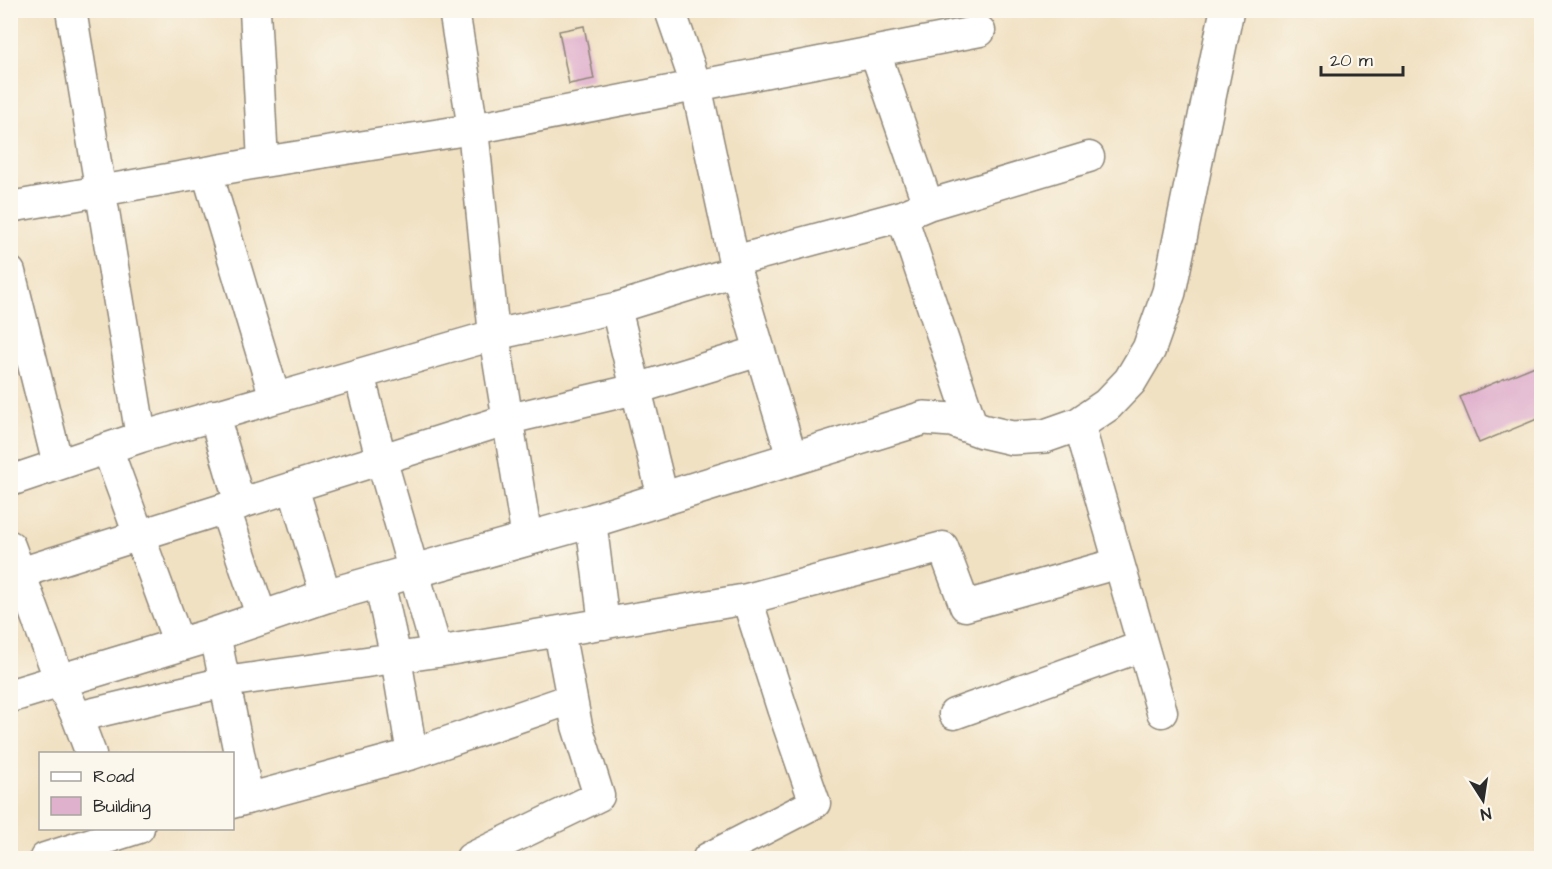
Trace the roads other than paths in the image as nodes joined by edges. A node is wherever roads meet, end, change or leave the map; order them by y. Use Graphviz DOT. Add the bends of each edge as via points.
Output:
graph roads {
  1 [pos="71,10"];
  2 [pos="255,10"];
  3 [pos="454,10"];
  4 [pos="670,10"];
  5 [pos="1227,10"];
  6 [pos="980,31"];
  7 [pos="875,52"];
  8 [pos="696,85"];
  9 [pos="472,129"];
  10 [pos="1089,157"];
  11 [pos="263,162"];
  12 [pos="207,172"];
  13 [pos="100,191"];
  14 [pos="10,207"];
  15 [pos="915,210"];
  16 [pos="735,266"];
  17 [pos="10,272"];
  18 [pos="616,308"];
  19 [pos="15,312"];
  20 [pos="494,335"];
  21 [pos="760,351"];
  22 [pos="360,374"];
  23 [pos="636,389"];
  24 [pos="275,398"];
  25 [pos="214,416"];
  26 [pos="508,419"];
  27 [pos="1079,424"];
  28 [pos="973,428"];
  29 [pos="141,437"];
  30 [pos="108,448"];
  31 [pos="381,458"];
  32 [pos="792,458"];
  33 [pos="58,465"];
  34 [pos="10,481"];
  35 [pos="293,487"];
  36 [pos="663,498"];
  37 [pos="233,506"];
  38 [pos="591,521"];
  39 [pos="139,536"];
  40 [pos="526,539"];
  41 [pos="10,546"];
  42 [pos="1119,563"];
  43 [pos="415,572"];
  44 [pos="15,575"];
  45 [pos="379,582"];
  46 [pos="326,596"];
  47 [pos="747,599"];
  48 [pos="262,618"];
  49 [pos="604,624"];
  50 [pos="559,631"];
  51 [pos="215,634"];
  52 [pos="179,644"];
  53 [pos="1143,646"];
  54 [pos="436,652"];
  55 [pos="396,658"];
  56 [pos="60,681"];
  57 [pos="225,682"];
  58 [pos="10,696"];
  59 [pos="571,699"];
  60 [pos="1162,712"];
  61 [pos="954,714"];
  62 [pos="77,717"];
  63 [pos="91,752"];
  64 [pos="234,752"];
  65 [pos="234,753"];
  66 [pos="412,754"];
  67 [pos="240,801"];
  68 [pos="126,830"];
  69 [pos="45,858"];
  70 [pos="471,858"];
  71 [pos="708,858"];
  1 -- 13 [label="street"];
  2 -- 11 [label="street"];
  3 -- 9 [label="street"];
  4 -- 8 [label="street"];
  5 -- 27 [label="street" via="1169,292 1149,349 1130,381 1107,405"];
  6 -- 7 [label="street"];
  7 -- 8 [label="street"];
  7 -- 15 [label="street"];
  8 -- 9 [label="street"];
  8 -- 16 [label="street"];
  9 -- 11 [label="street"];
  9 -- 20 [label="street"];
  10 -- 15 [label="street"];
  11 -- 12 [label="street"];
  12 -- 13 [label="street"];
  12 -- 24 [label="street"];
  13 -- 14 [label="street"];
  13 -- 29 [label="street"];
  15 -- 16 [label="street"];
  15 -- 28 [label="street"];
  16 -- 18 [label="street"];
  16 -- 21 [label="street"];
  17 -- 19 [label="street"];
  18 -- 20 [label="street"];
  18 -- 23 [label="street"];
  19 -- 33 [label="street"];
  20 -- 22 [label="street"];
  20 -- 26 [label="street"];
  21 -- 23 [label="street"];
  21 -- 32 [label="street"];
  22 -- 24 [label="street"];
  22 -- 31 [label="street"];
  23 -- 26 [label="street"];
  23 -- 36 [label="street"];
  24 -- 25 [label="street"];
  25 -- 29 [label="street"];
  25 -- 37 [label="street"];
  26 -- 31 [label="street"];
  26 -- 40 [label="street"];
  27 -- 28 [label="street" via="1045,436 1012,438"];
  27 -- 42 [label="street"];
  28 -- 32 [label="street" via="952,420 924,418"];
  29 -- 30 [label="street"];
  30 -- 33 [label="street"];
  30 -- 39 [label="street"];
  31 -- 35 [label="street"];
  31 -- 43 [label="street"];
  32 -- 36 [label="street"];
  33 -- 34 [label="street"];
  35 -- 37 [label="street"];
  35 -- 46 [label="street"];
  36 -- 38 [label="street"];
  37 -- 39 [label="street"];
  37 -- 48 [label="street"];
  38 -- 40 [label="street"];
  38 -- 49 [label="street"];
  39 -- 44 [label="street"];
  39 -- 52 [label="street"];
  40 -- 43 [label="street"];
  41 -- 44 [label="street"];
  42 -- 47 [label="street" via="965,606 943,547"];
  42 -- 53 [label="street"];
  43 -- 45 [label="street"];
  43 -- 54 [label="street"];
  44 -- 56 [label="street"];
  45 -- 46 [label="street"];
  45 -- 55 [label="street"];
  46 -- 48 [label="street"];
  47 -- 49 [label="street"];
  47 -- 71 [label="street" via="815,802"];
  48 -- 51 [label="street"];
  49 -- 50 [label="street"];
  50 -- 54 [label="street"];
  50 -- 59 [label="street"];
  51 -- 52 [label="street"];
  51 -- 57 [label="street"];
  52 -- 56 [label="street"];
  53 -- 60 [label="street"];
  53 -- 61 [label="street"];
  54 -- 55 [label="street"];
  55 -- 57 [label="street"];
  55 -- 66 [label="street"];
  56 -- 58 [label="street"];
  56 -- 62 [label="street"];
  57 -- 62 [label="street"];
  57 -- 64 [label="street"];
  59 -- 66 [label="street"];
  59 -- 70 [label="street" via="599,796"];
  62 -- 63 [label="street"];
  65 -- 67 [label="street"];
  66 -- 67 [label="street"];
  68 -- 69 [label="street"];
}
